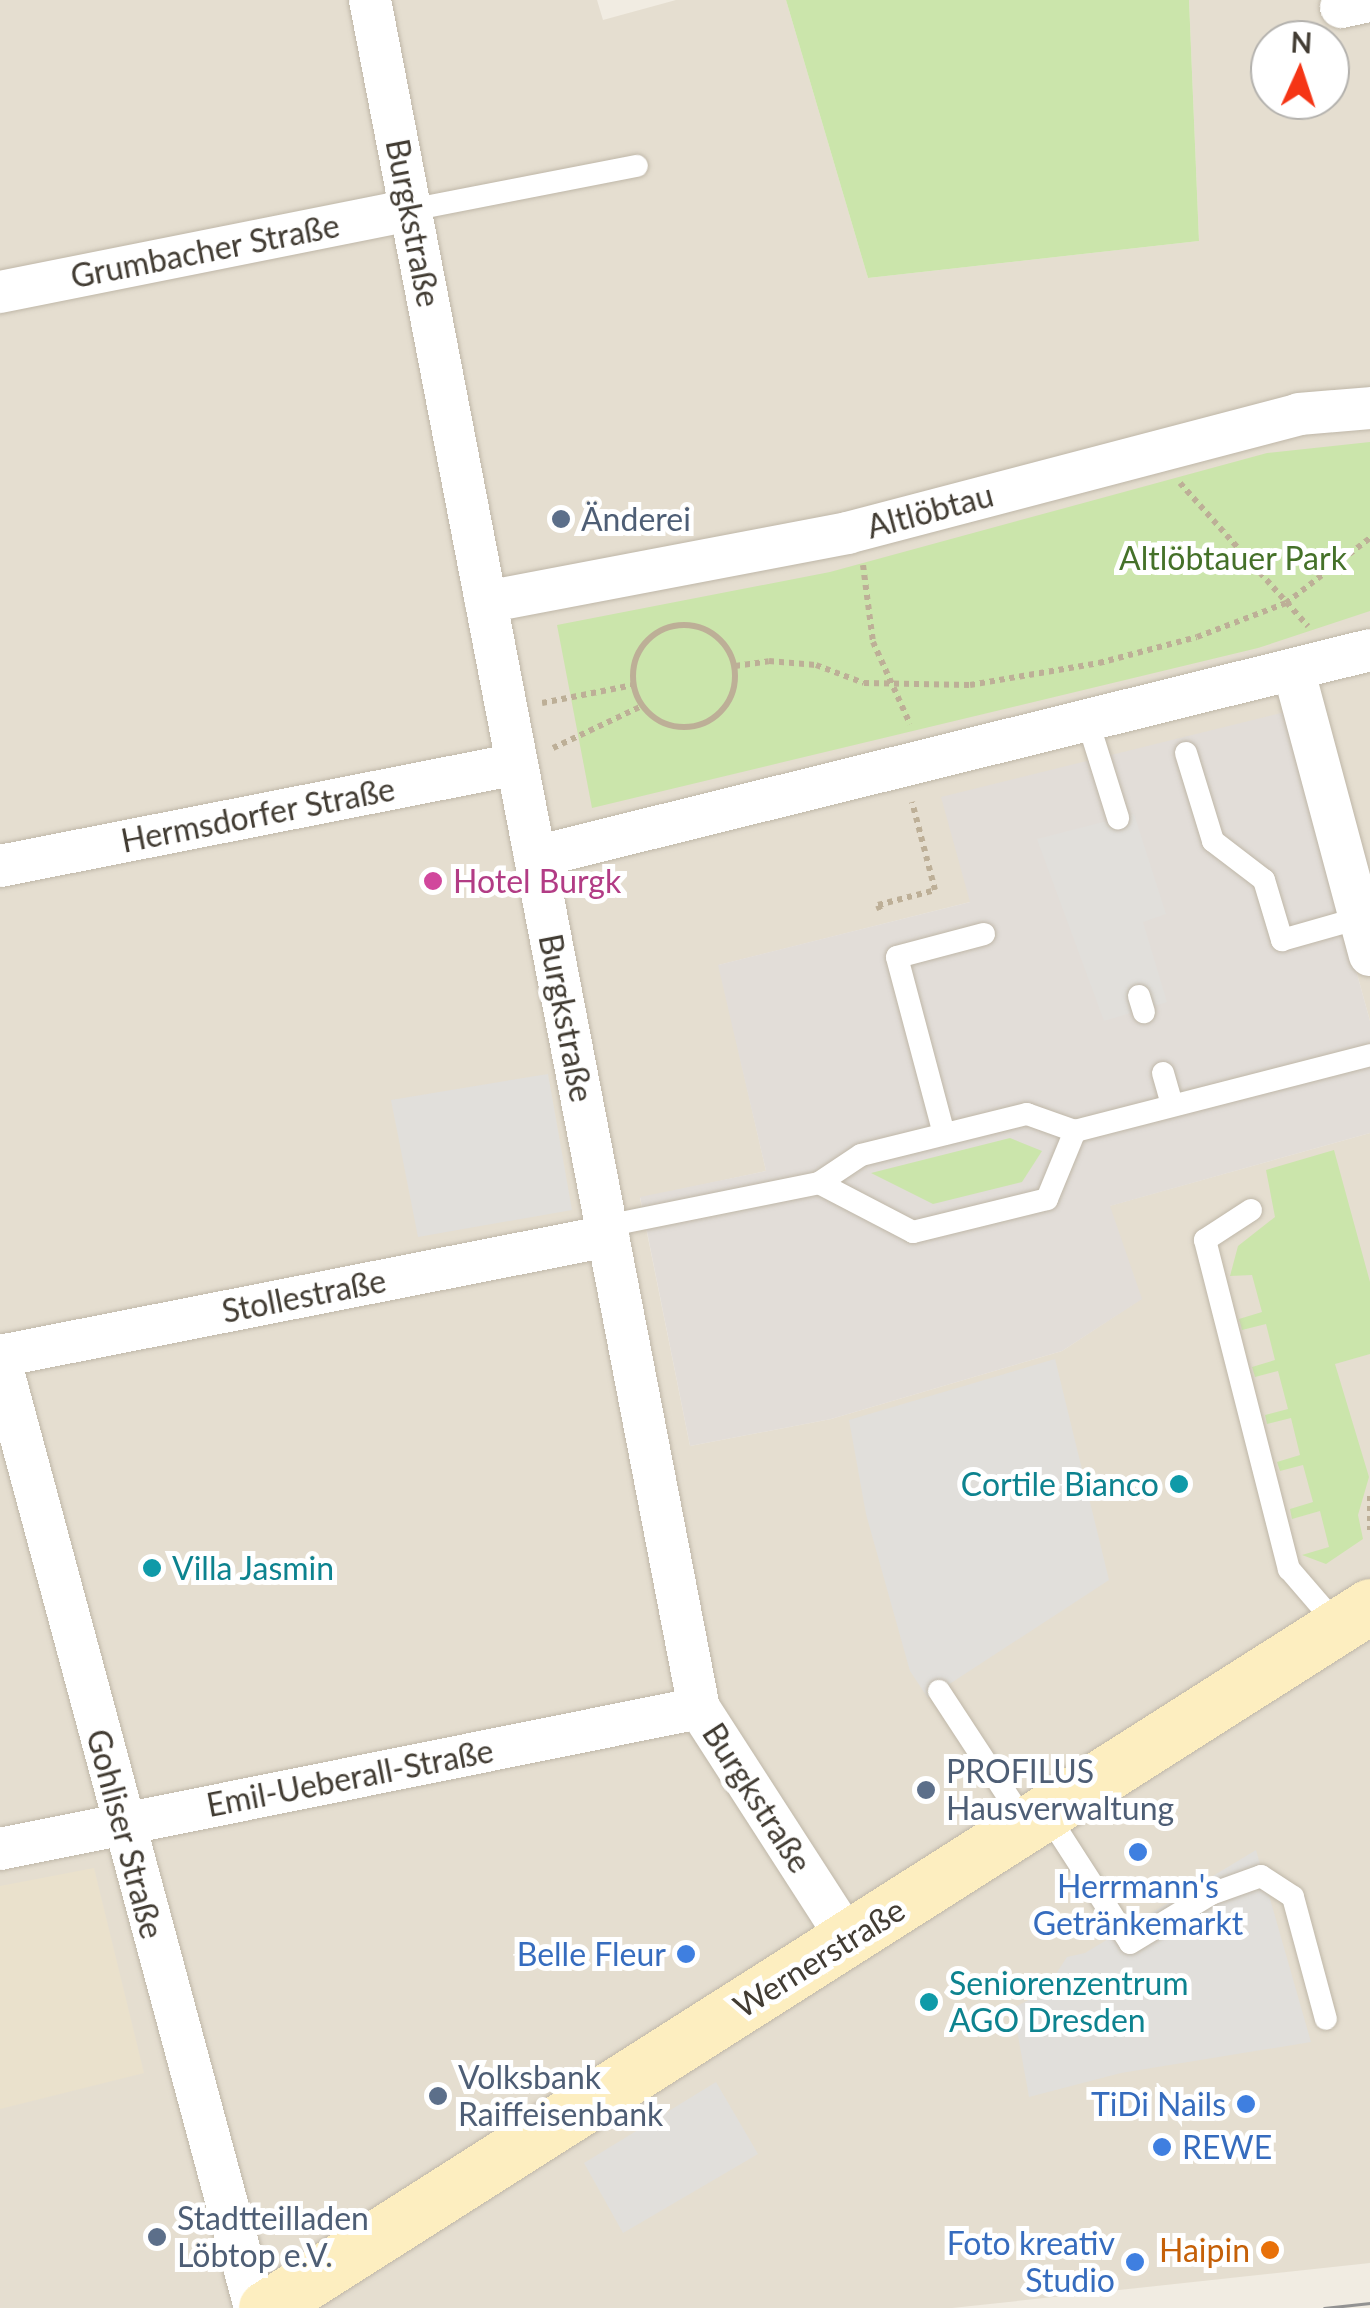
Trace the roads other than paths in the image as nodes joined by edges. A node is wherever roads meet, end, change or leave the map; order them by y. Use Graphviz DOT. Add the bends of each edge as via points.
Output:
graph roads {
  1 [pos="370,0"];
  2 [pos="637,166"];
  3 [pos="410,210"];
  4 [pos="0,292"];
  5 [pos="1370,408"];
  6 [pos="486,602"];
  7 [pos="1370,650"];
  8 [pos="1294,672"];
  9 [pos="1088,722"];
  10 [pos="1186,753"];
  11 [pos="516,764"];
  12 [pos="1118,818"];
  13 [pos="535,857"];
  14 [pos="0,866"];
  15 [pos="984,934"];
  16 [pos="1365,936"];
  17 [pos="1370,1056"];
  18 [pos="1163,1072"];
  19 [pos="1172,1104"];
  20 [pos="1076,1131"];
  21 [pos="944,1134"];
  22 [pos="819,1183"];
  23 [pos="1251,1210"];
  24 [pos="607,1231"];
  25 [pos="0,1358"];
  26 [pos="1354,1616"];
  27 [pos="939,1692"];
  28 [pos="699,1708"];
  29 [pos="1037,1820"];
  30 [pos="122,1824"];
  31 [pos="0,1849"];
  32 [pos="848,1939"];
  33 [pos="1326,2019"];
  34 [pos="255,2308"];
  35 [pos="266,2308"];
  1 -- 3 [label="street, Burgkstraße"];
  2 -- 3 [label="lane"];
  3 -- 4 [label="street, Grumbacher Straße"];
  3 -- 6 [label="street, Burgkstraße"];
  5 -- 6 [label="street, Altlöbtau" via="1298,414 848,533"];
  6 -- 11 [label="street, Burgkstraße"];
  7 -- 8 [label="street"];
  8 -- 9 [label="street"];
  8 -- 16 [label="street"];
  9 -- 12 [label="lane"];
  9 -- 13 [label="street"];
  10 -- 16 [label="lane" via="1213,841 1264,880 1282,940"];
  11 -- 13 [label="street, Burgkstraße"];
  11 -- 14 [label="street, Hermsdorfer Straße"];
  13 -- 24 [label="street, Burgkstraße"];
  15 -- 21 [label="lane" via="897,957"];
  17 -- 19 [label="lane"];
  18 -- 19 [label="lane"];
  19 -- 20 [label="lane"];
  20 -- 21 [label="lane" via="1027,1114"];
  20 -- 22 [label="lane" via="1047,1199 913,1232"];
  21 -- 22 [label="lane" via="861,1154"];
  22 -- 24 [label="lane"];
  23 -- 26 [label="lane" via="1205,1240 1288,1569"];
  24 -- 25 [label="street, Stollestraße"];
  24 -- 28 [label="street, Burgkstraße"];
  25 -- 30 [label="street, Gohliser Straße"];
  26 -- 29 [label="street, Wernerstraße"];
  27 -- 29 [label="lane"];
  28 -- 30 [label="street, Emil-Ueberall-Straße"];
  28 -- 32 [label="street, Burgkstraße"];
  29 -- 32 [label="street, Wernerstraße"];
  29 -- 33 [label="lane" via="1130,1943 1211,1894 1261,1876 1293,1897"];
  30 -- 31 [label="street, Emil-Ueberall-Straße"];
  30 -- 34 [label="street, Gohliser Straße"];
  32 -- 35 [label="street, Wernerstraße"];
}
